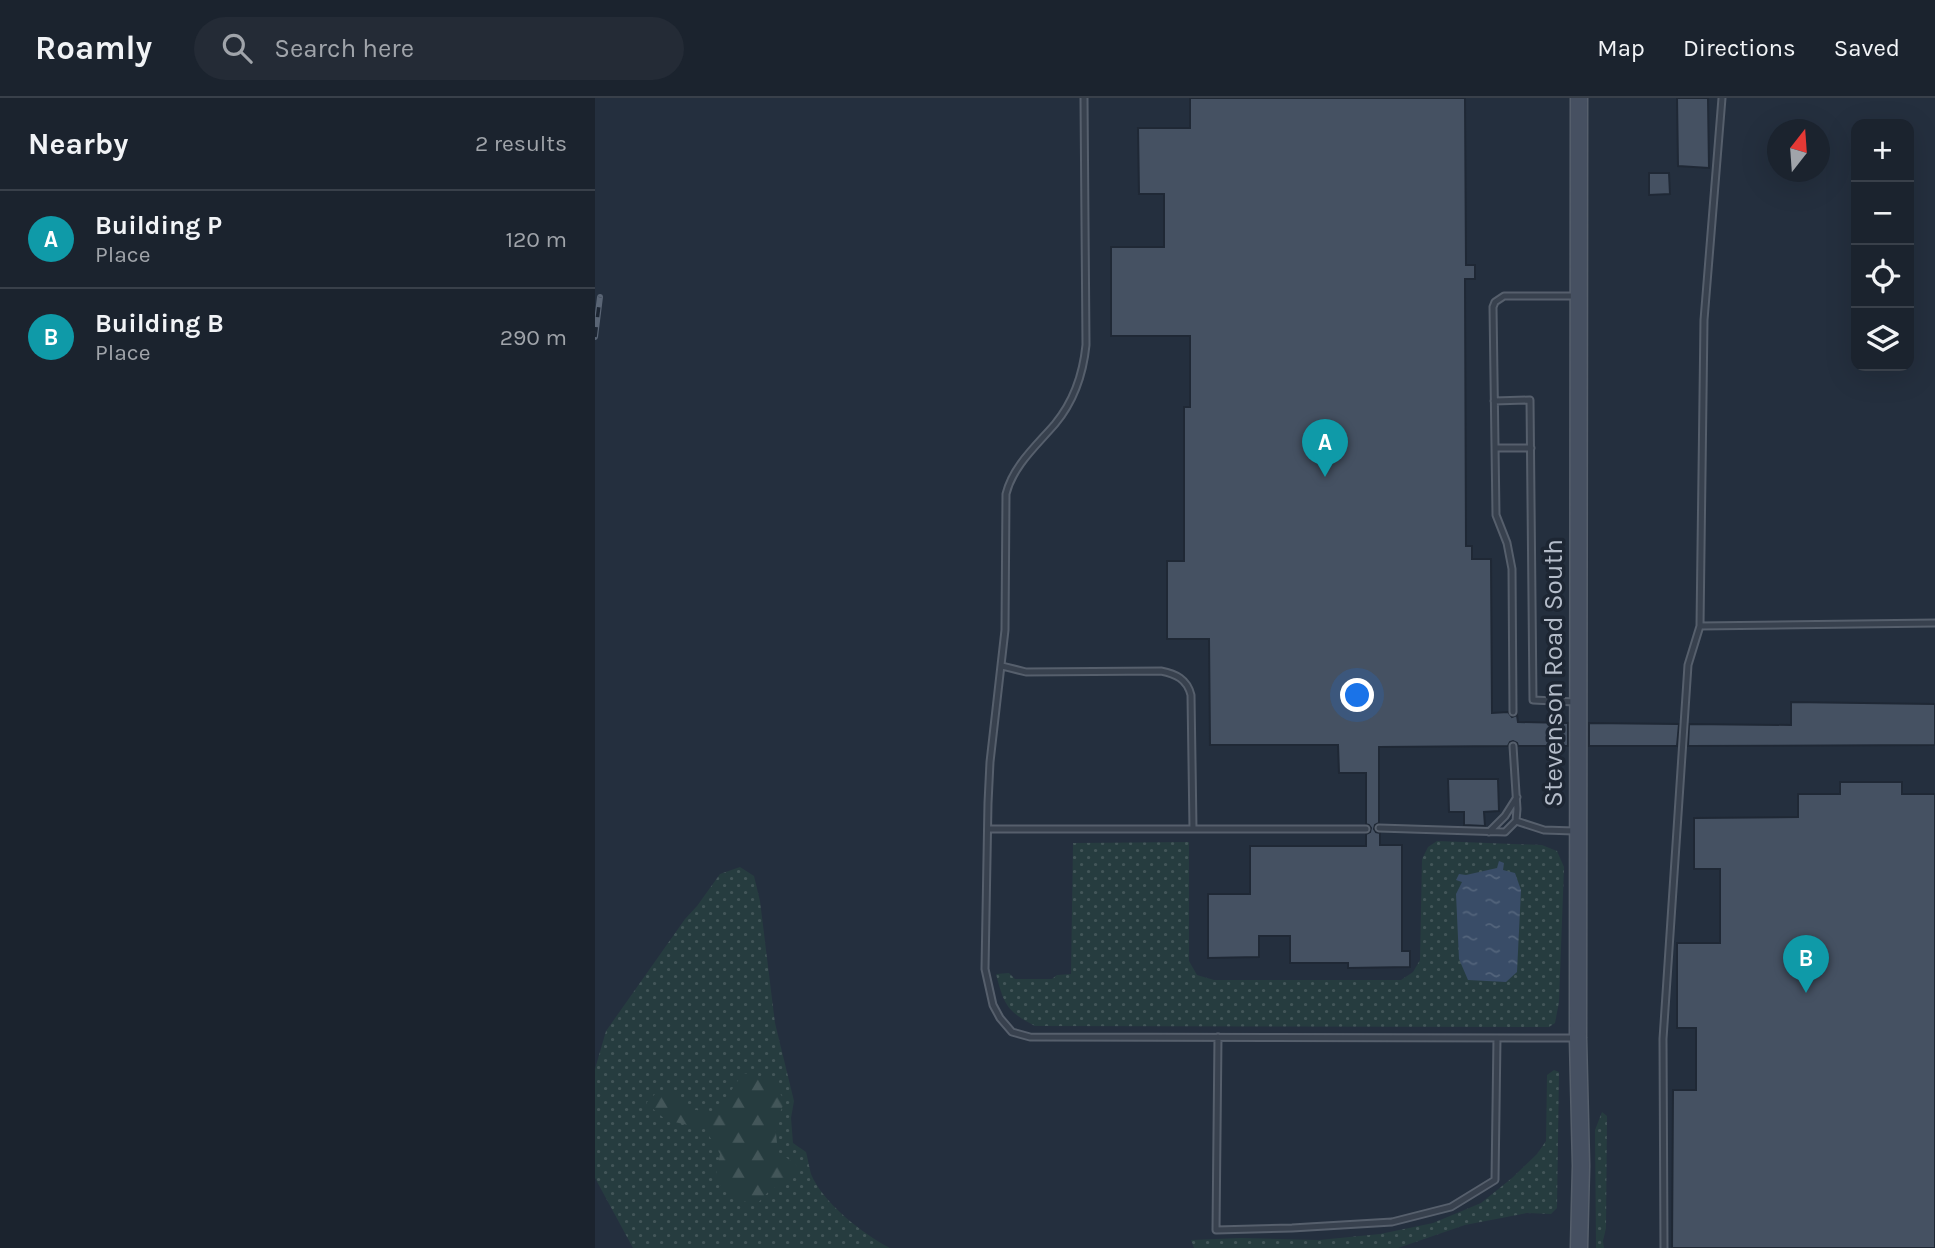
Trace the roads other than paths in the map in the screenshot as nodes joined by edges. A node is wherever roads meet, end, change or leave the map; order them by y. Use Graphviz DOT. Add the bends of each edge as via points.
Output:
graph roads {
  1 [pos="1084,98"];
  2 [pos="1579,98"];
  3 [pos="1722,98"];
  4 [pos="1578,296"];
  5 [pos="1494,401"];
  6 [pos="1495,448"];
  7 [pos="1531,448"];
  8 [pos="1935,623"];
  9 [pos="1700,626"];
  10 [pos="1002,666"];
  11 [pos="1578,702"];
  12 [pos="1513,712"];
  13 [pos="1513,746"];
  14 [pos="1517,797"];
  15 [pos="1516,821"];
  16 [pos="1193,828"];
  17 [pos="1380,828"];
  18 [pos="988,829"];
  19 [pos="1366,829"];
  20 [pos="1578,831"];
  21 [pos="1489,832"];
  22 [pos="1217,1037"];
  23 [pos="1497,1038"];
  24 [pos="1578,1038"];
  25 [pos="1579,1248"];
  26 [pos="1664,1248"];
  1 -- 10 [label="lane" via="1084,362 1066,409 1009,480"];
  2 -- 4 [label="main road, Stevenson Road South"];
  3 -- 9 [label="lane" via="1704,320"];
  4 -- 5 [label="lane" via="1504,296 1495,302"];
  4 -- 11 [label="main road, Stevenson Road South"];
  5 -- 6 [label="lane"];
  5 -- 7 [label="lane" via="1530,400"];
  6 -- 7 [label="lane"];
  6 -- 12 [label="lane" via="1496,515 1512,569"];
  7 -- 11 [label="lane" via="1533,700"];
  8 -- 9 [label="lane"];
  9 -- 26 [label="lane" via="1688,665 1663,1039"];
  10 -- 16 [label="lane" via="1030,672 1161,671 1183,680 1191,695"];
  10 -- 18 [label="lane" via="990,762"];
  11 -- 20 [label="main road, Stevenson Road South"];
  13 -- 14 [label="lane"];
  14 -- 15 [label="lane"];
  14 -- 21 [label="lane"];
  15 -- 20 [label="lane" via="1544,830"];
  15 -- 21 [label="lane" via="1505,832"];
  16 -- 18 [label="lane"];
  16 -- 19 [label="lane"];
  17 -- 21 [label="lane"];
  18 -- 22 [label="lane" via="985,969 993,1005 1012,1032 1030,1037"];
  20 -- 24 [label="main road, Stevenson Road South"];
  22 -- 23 [label="lane"];
  22 -- 23 [label="lane" via="1216,1230 1392,1222 1451,1208 1495,1180"];
  23 -- 24 [label="lane"];
  24 -- 25 [label="main road, Stevenson Road South"];
}
